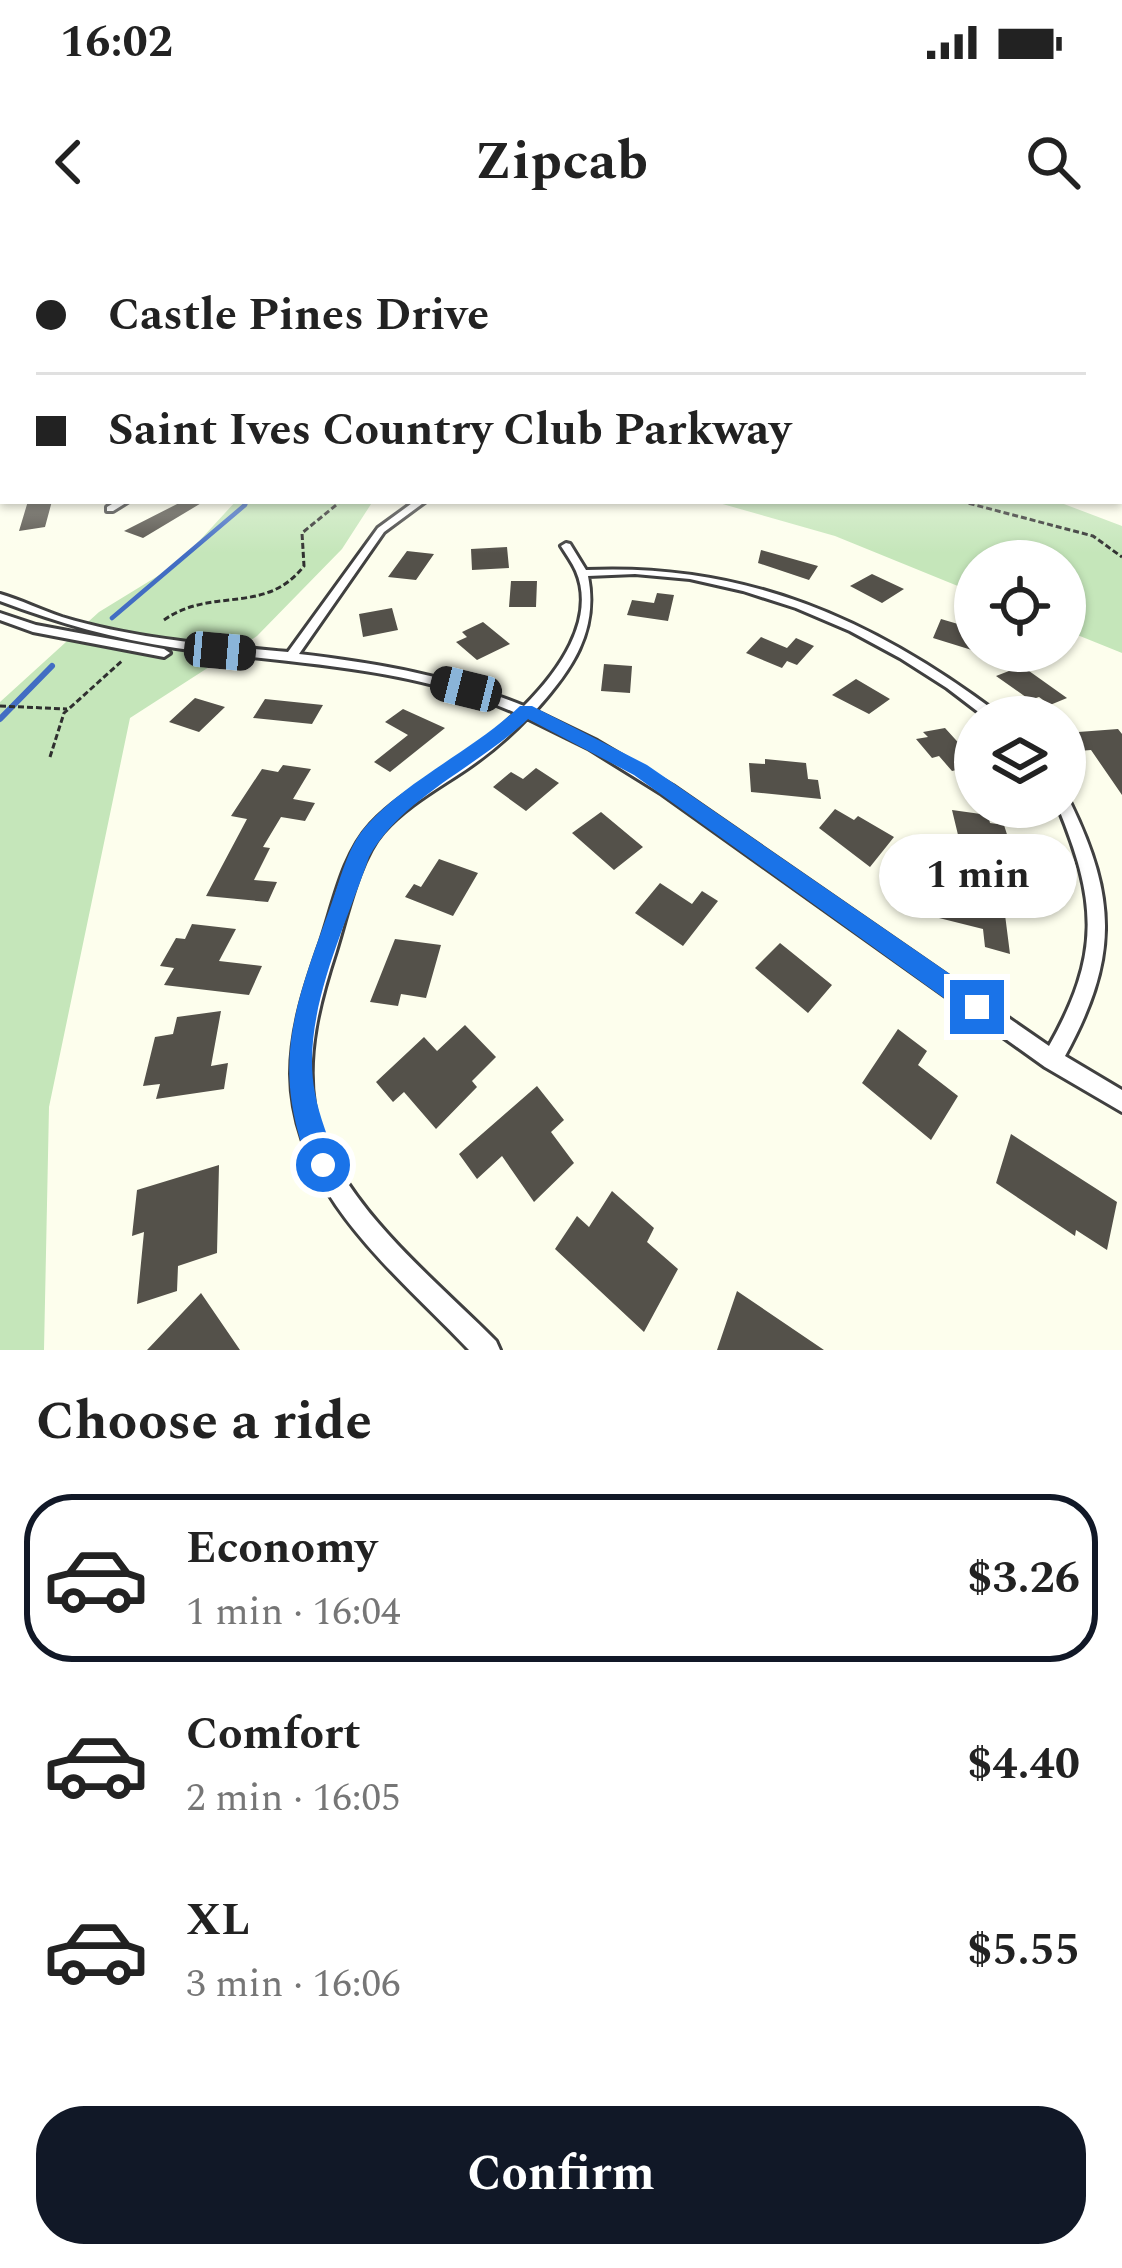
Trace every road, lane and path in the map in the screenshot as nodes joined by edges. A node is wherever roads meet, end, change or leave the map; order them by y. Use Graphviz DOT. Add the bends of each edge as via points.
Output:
graph roads {
  1 [pos="119,504"];
  2 [pos="337,504"];
  3 [pos="417,504"];
  4 [pos="971,504"];
  5 [pos="110,509"];
  6 [pos="566,546"];
  7 [pos="1122,557"];
  8 [pos="582,573"];
  9 [pos="0,597"];
  10 [pos="0,616"];
  11 [pos="164,620"];
  12 [pos="185,648"];
  13 [pos="290,658"];
  14 [pos="120,662"];
  15 [pos="965,696"];
  16 [pos="2,706"];
  17 [pos="68,709"];
  18 [pos="526,710"];
  19 [pos="50,758"];
  20 [pos="1075,828"];
  21 [pos="1052,1060"];
  22 [pos="1122,1102"];
  23 [pos="487,1350"];
  1 -- 5 [label="street"];
  2 -- 11 [label="path" via="302,533 304,566 284,590 192,601"];
  3 -- 13 [label="street" via="381,530"];
  4 -- 7 [label="path" via="1093,536"];
  6 -- 8 [label="street"];
  8 -- 15 [label="street" via="653,568 738,585 922,664"];
  8 -- 18 [label="street" via="582,635"];
  9 -- 12 [label="street"];
  10 -- 12 [label="street" via="116,646"];
  12 -- 13 [label="street"];
  13 -- 18 [label="street" via="406,674"];
  14 -- 17 [label="path"];
  16 -- 17 [label="path"];
  17 -- 19 [label="path"];
  18 -- 21 [label="street" via="641,770"];
  18 -- 23 [label="street" via="372,833 311,994 300,1055 309,1129 342,1195"];
  20 -- 21 [label="street" via="1097,901 1097,955 1083,1009"];
  21 -- 22 [label="street"];
}
